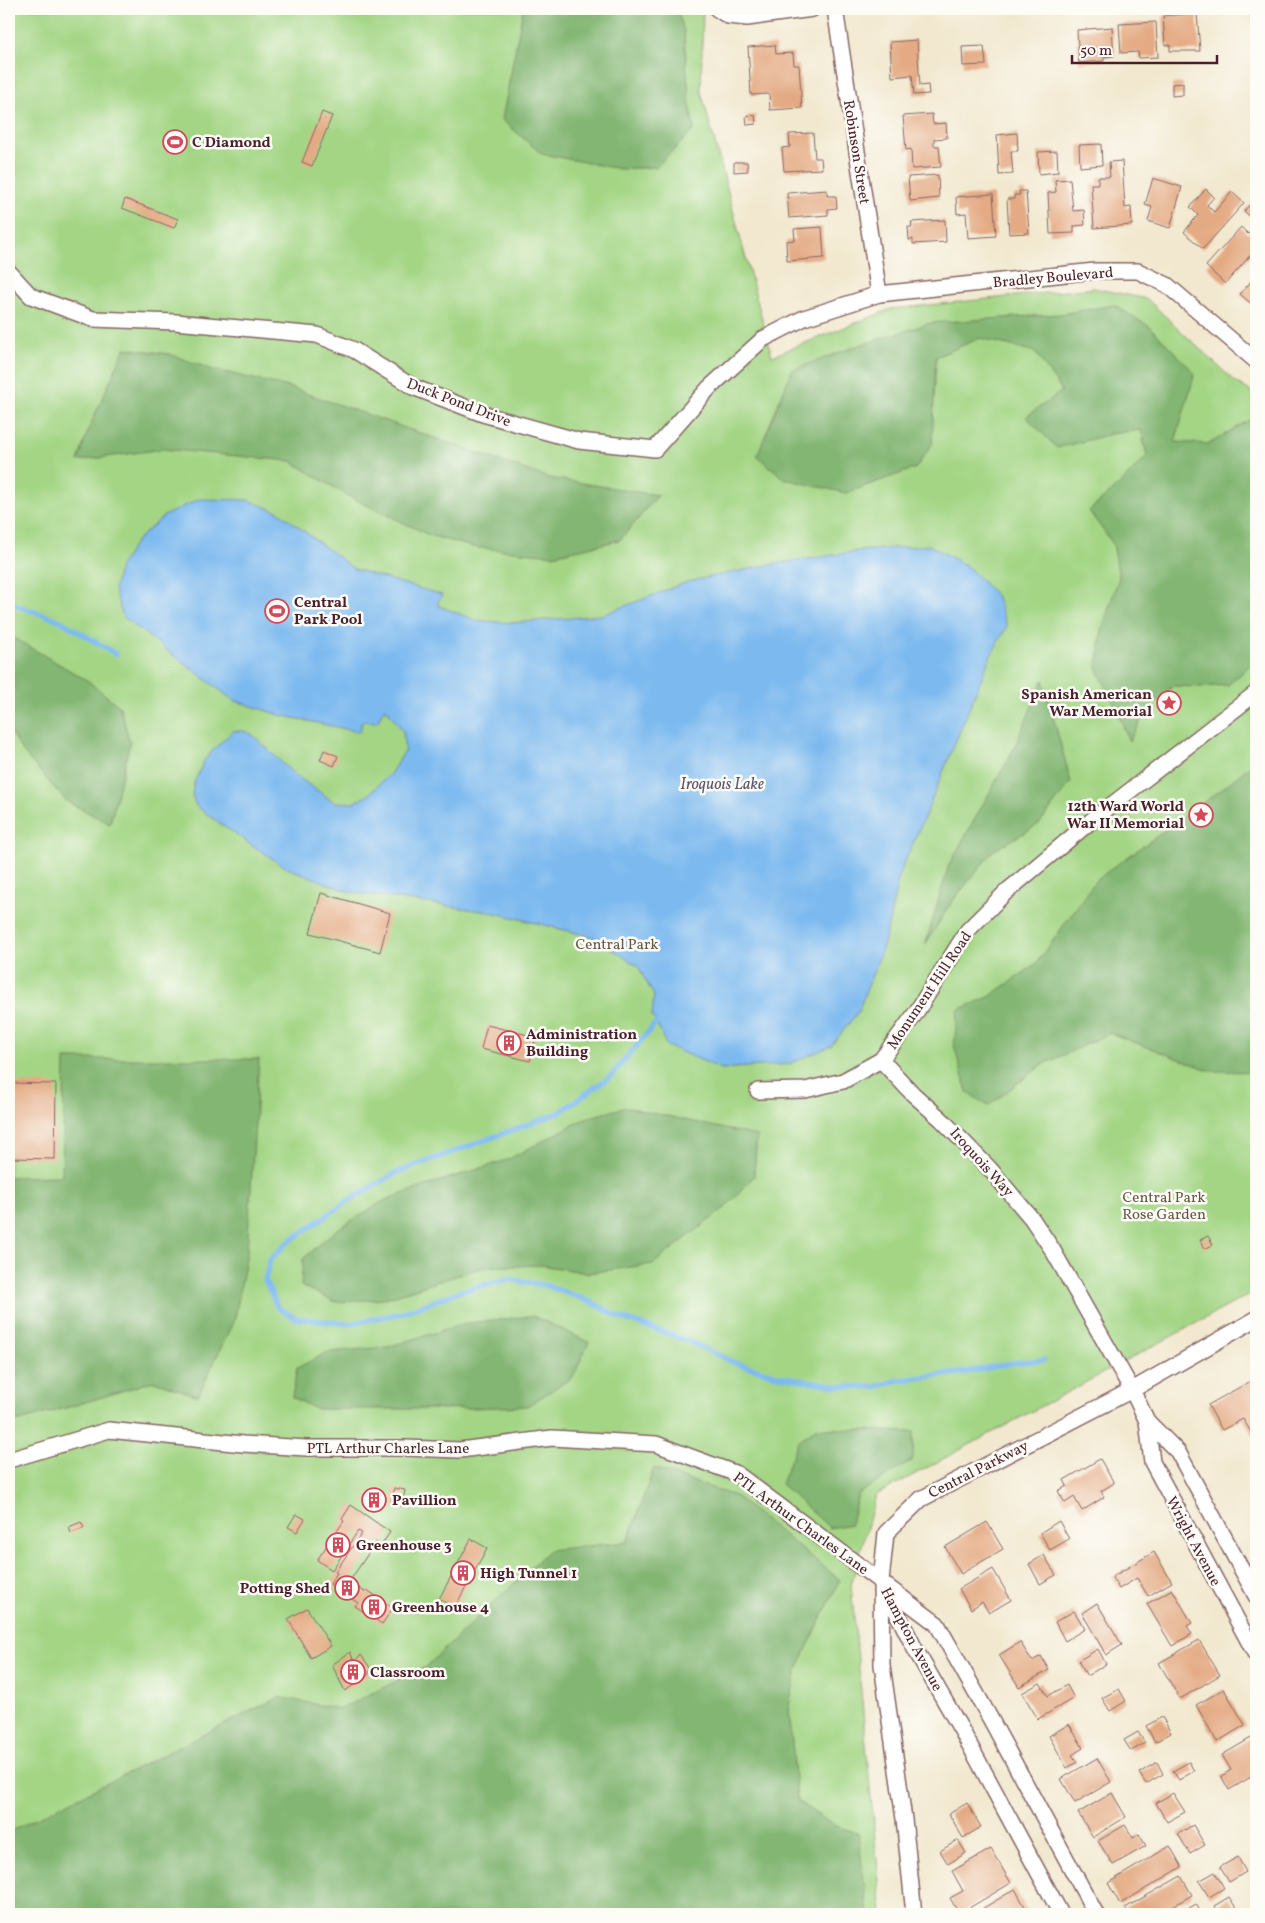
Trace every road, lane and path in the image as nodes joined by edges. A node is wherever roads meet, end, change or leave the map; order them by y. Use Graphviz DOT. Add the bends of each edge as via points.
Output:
graph roads {
  1 [pos="812,9"];
  2 [pos="835,9"];
  3 [pos="723,13"];
  4 [pos="9,272"];
  5 [pos="879,294"];
  6 [pos="1256,361"];
  7 [pos="1256,693"];
  8 [pos="881,1060"];
  9 [pos="758,1090"];
  10 [pos="1256,1319"];
  11 [pos="1132,1390"];
  12 [pos="1147,1421"];
  13 [pos="9,1460"];
  14 [pos="881,1582"];
  15 [pos="1256,1596"];
  16 [pos="1256,1655"];
  17 [pos="914,1914"];
  18 [pos="1061,1914"];
  19 [pos="1096,1914"];
  1 -- 3 [label="street" via="747,18"];
  2 -- 5 [label="street, Robinson Street"];
  4 -- 5 [label="street, Duck Pond Drive" via="31,296 93,319 318,334 354,350 413,387 483,414 579,441 655,449 709,388 763,339 804,318"];
  5 -- 6 [label="street, Bradley Boulevard" via="1095,271 1138,271 1168,285"];
  7 -- 8 [label="street, Monument Hill Road" via="1091,821 1006,892 968,930 915,1014"];
  8 -- 9 [label="street" via="843,1080 805,1090"];
  8 -- 11 [label="street, Iroquois Way" via="990,1168 1032,1219"];
  10 -- 11 [label="street, Central Parkway"];
  11 -- 12 [label="street, Wright Avenue"];
  11 -- 14 [label="street, Central Parkway" via="921,1499 886,1533"];
  12 -- 15 [label="street, Wright Avenue" via="1178,1452"];
  12 -- 16 [label="street, Wright Avenue" via="1152,1462"];
  13 -- 14 [label="street, PTL Arthur Charles Lane" via="109,1430 306,1448 460,1450 552,1438 656,1444 737,1474"];
  14 -- 17 [label="street, Central Parkway" via="882,1665"];
  14 -- 18 [label="street, Hampton Avenue"];
  14 -- 19 [label="street, Hampton Avenue" via="937,1624"];
}
